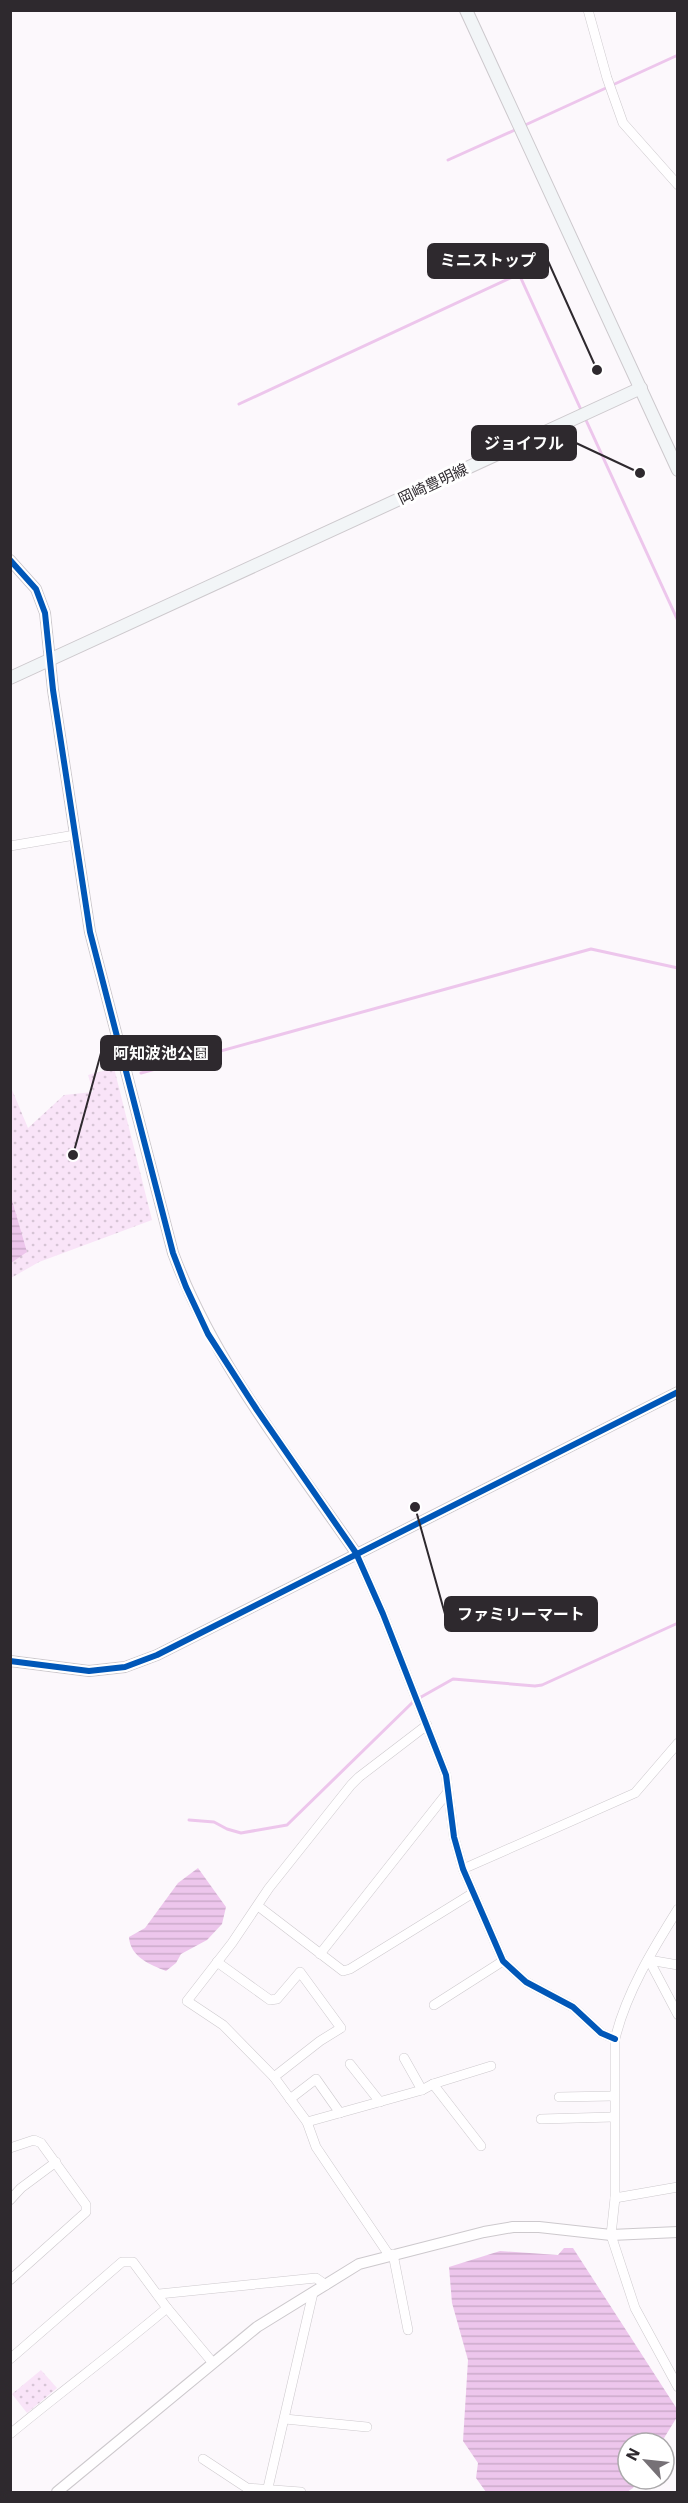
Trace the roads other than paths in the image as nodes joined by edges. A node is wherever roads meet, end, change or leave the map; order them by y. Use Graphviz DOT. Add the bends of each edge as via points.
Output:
graph roads {
  1 [pos="466,10"];
  2 [pos="588,10"];
  3 [pos="678,185"];
  4 [pos="641,388"];
  5 [pos="678,470"];
  6 [pos="10,560"];
  7 [pos="50,660"];
  8 [pos="10,678"];
  9 [pos="75,836"];
  10 [pos="10,846"];
  11 [pos="678,1392"];
  12 [pos="357,1553"];
  13 [pos="10,1661"];
  14 [pos="427,1725"];
  15 [pos="678,1743"];
  16 [pos="447,1793"];
  17 [pos="463,1869"];
  18 [pos="473,1893"];
  19 [pos="258,1906"];
  20 [pos="678,1909"];
  21 [pos="320,1954"];
  22 [pos="649,1960"];
  23 [pos="503,1961"];
  24 [pos="217,1962"];
  25 [pos="678,1965"];
  26 [pos="434,2005"];
  27 [pos="678,2015"];
  28 [pos="615,2039"];
  29 [pos="404,2058"];
  30 [pos="350,2064"];
  31 [pos="491,2066"];
  32 [pos="274,2077"];
  33 [pos="434,2084"];
  34 [pos="422,2090"];
  35 [pos="613,2096"];
  36 [pos="559,2097"];
  37 [pos="290,2099"];
  38 [pos="380,2102"];
  39 [pos="340,2113"];
  40 [pos="613,2117"];
  41 [pos="541,2120"];
  42 [pos="307,2122"];
  43 [pos="481,2146"];
  44 [pos="10,2148"];
  45 [pos="56,2162"];
  46 [pos="678,2187"];
  47 [pos="615,2198"];
  48 [pos="10,2200"];
  49 [pos="678,2232"];
  50 [pos="611,2235"];
  51 [pos="391,2255"];
  52 [pos="10,2280"];
  53 [pos="326,2284"];
  54 [pos="313,2293"];
  55 [pos="159,2294"];
  56 [pos="167,2308"];
  57 [pos="408,2330"];
  58 [pos="10,2359"];
  59 [pos="213,2363"];
  60 [pos="678,2388"];
  61 [pos="285,2419"];
  62 [pos="367,2427"];
  63 [pos="10,2434"];
  64 [pos="203,2459"];
  65 [pos="61,2491"];
  66 [pos="267,2492"];
  67 [pos="290,2492"];
  68 [pos="301,2493"];
  1 -- 4 [label="main road"];
  2 -- 3 [label="street" via="623,123"];
  4 -- 5 [label="main road"];
  4 -- 7 [label="main road, 岡崎豊明線"];
  6 -- 7 [label="street" via="36,589 45,613"];
  7 -- 8 [label="main road, 岡崎豊明線"];
  7 -- 9 [label="street"];
  9 -- 10 [label="street"];
  9 -- 12 [label="street" via="90,932 173,1253 186,1287 208,1334"];
  11 -- 12 [label="street"];
  12 -- 13 [label="street" via="182,1645 125,1667 88,1671"];
  12 -- 14 [label="street"];
  14 -- 16 [label="street" via="446,1775"];
  14 -- 19 [label="street" via="359,1777"];
  15 -- 17 [label="street" via="636,1793"];
  16 -- 17 [label="street"];
  16 -- 21 [label="street"];
  17 -- 18 [label="street"];
  18 -- 21 [label="street" via="350,1969 343,1971"];
  18 -- 23 [label="street"];
  19 -- 21 [label="street"];
  19 -- 24 [label="street"];
  20 -- 22 [label="street"];
  22 -- 25 [label="street"];
  22 -- 27 [label="street"];
  22 -- 28 [label="street" via="621,2014"];
  23 -- 26 [label="street"];
  23 -- 28 [label="street" via="526,1982 573,2007 601,2033"];
  24 -- 32 [label="street" via="187,2001 224,2025"];
  24 -- 32 [label="street" via="270,2000 277,1999 300,1972 341,2028"];
  28 -- 35 [label="street"];
  29 -- 34 [label="street"];
  30 -- 38 [label="street"];
  31 -- 33 [label="street"];
  32 -- 37 [label="street"];
  33 -- 34 [label="street"];
  33 -- 43 [label="street"];
  34 -- 38 [label="street"];
  35 -- 36 [label="street"];
  35 -- 40 [label="street"];
  37 -- 39 [label="street" via="316,2079"];
  37 -- 42 [label="street"];
  38 -- 39 [label="street"];
  39 -- 42 [label="street"];
  40 -- 41 [label="street"];
  40 -- 47 [label="street"];
  42 -- 51 [label="street" via="316,2147"];
  44 -- 45 [label="street" via="38,2140"];
  45 -- 48 [label="street"];
  45 -- 52 [label="street" via="86,2205 86,2212"];
  46 -- 47 [label="street"];
  47 -- 50 [label="street"];
  49 -- 50 [label="street"];
  50 -- 51 [label="street" via="513,2228"];
  50 -- 60 [label="street" via="635,2308"];
  51 -- 53 [label="street" via="359,2264"];
  51 -- 57 [label="street"];
  53 -- 54 [label="street"];
  53 -- 55 [label="street" via="316,2278"];
  54 -- 59 [label="street" via="257,2327"];
  54 -- 61 [label="street"];
  55 -- 56 [label="street"];
  55 -- 58 [label="street" via="133,2262 122,2262"];
  56 -- 59 [label="street"];
  56 -- 63 [label="street"];
  59 -- 65 [label="street"];
  61 -- 62 [label="street"];
  61 -- 66 [label="street"];
  64 -- 66 [label="street" via="247,2488"];
  66 -- 67 [label="street"];
  67 -- 68 [label="street"];
}
